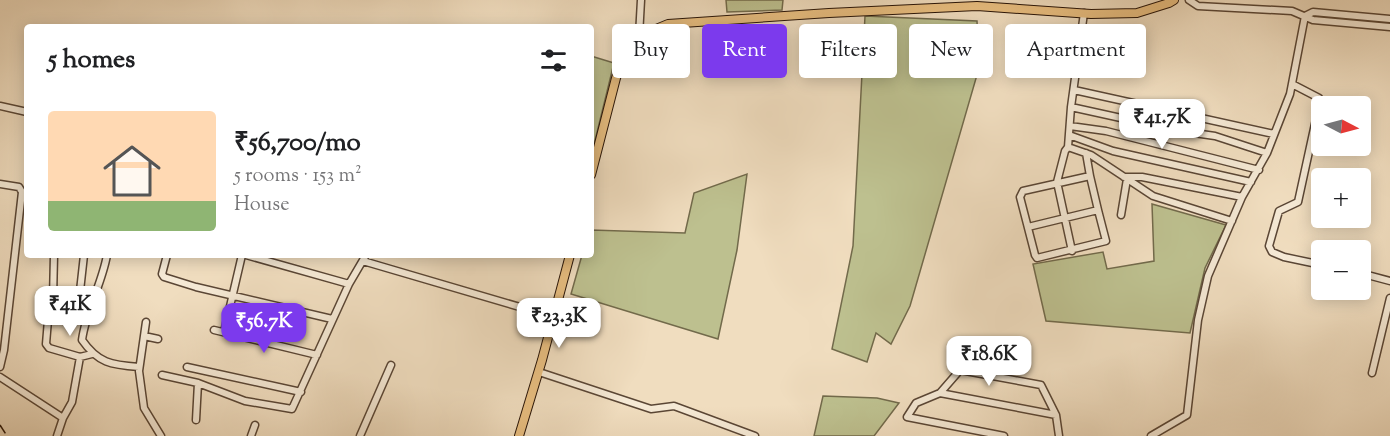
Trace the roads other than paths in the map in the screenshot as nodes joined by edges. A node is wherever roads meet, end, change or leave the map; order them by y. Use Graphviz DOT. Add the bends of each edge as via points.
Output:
graph roads {
  1 [pos="640,0"];
  2 [pos="1174,0"];
  3 [pos="1189,0"];
  4 [pos="1084,13"];
  5 [pos="1305,16"];
  6 [pos="1390,19"];
  7 [pos="639,24"];
  8 [pos="668,24"];
  9 [pos="1390,27"];
  10 [pos="616,78"];
  11 [pos="1292,84"];
  12 [pos="1074,90"];
  13 [pos="0,105"];
  14 [pos="1071,107"];
  15 [pos="24,111"];
  16 [pos="1070,126"];
  17 [pos="1274,134"];
  18 [pos="1069,135"];
  19 [pos="1068,147"];
  20 [pos="1086,153"];
  21 [pos="1267,153"];
  22 [pos="594,164"];
  23 [pos="1259,170"];
  24 [pos="1090,176"];
  25 [pos="1125,178"];
  26 [pos="1251,182"];
  27 [pos="0,184"];
  28 [pos="1057,185"];
  29 [pos="1242,197"];
  30 [pos="1098,210"];
  31 [pos="1121,215"];
  32 [pos="1064,219"];
  33 [pos="1232,221"];
  34 [pos="1028,227"];
  35 [pos="18,229"];
  36 [pos="24,230"];
  37 [pos="1072,251"];
  38 [pos="54,258"];
  39 [pos="84,258"];
  40 [pos="106,258"];
  41 [pos="166,258"];
  42 [pos="243,258"];
  43 [pos="255,258"];
  44 [pos="365,258"];
  45 [pos="569,258"];
  46 [pos="1311,263"];
  47 [pos="1371,276"];
  48 [pos="1390,281"];
  49 [pos="349,284"];
  50 [pos="232,295"];
  51 [pos="1390,298"];
  52 [pos="79,300"];
  53 [pos="554,317"];
  54 [pos="333,319"];
  55 [pos="146,322"];
  56 [pos="214,330"];
  57 [pos="224,332"];
  58 [pos="136,334"];
  59 [pos="144,335"];
  60 [pos="158,339"];
  61 [pos="92,354"];
  62 [pos="317,355"];
  63 [pos="80,357"];
  64 [pos="391,365"];
  65 [pos="0,367"];
  66 [pos="139,367"];
  67 [pos="187,367"];
  68 [pos="539,372"];
  69 [pos="1372,373"];
  70 [pos="162,375"];
  71 [pos="0,377"];
  72 [pos="198,383"];
  73 [pos="301,392"];
  74 [pos="939,393"];
  75 [pos="1056,415"];
  76 [pos="63,418"];
  77 [pos="196,420"];
  78 [pos="255,425"];
  79 [pos="57,436"];
  80 [pos="161,436"];
  81 [pos="251,436"];
  82 [pos="360,436"];
  83 [pos="519,436"];
  84 [pos="755,436"];
  85 [pos="1004,436"];
  86 [pos="1059,436"];
  87 [pos="1151,436"];
  1 -- 7 [label="street"];
  2 -- 4 [label="main road" via="1137,13"];
  3 -- 5 [label="street" via="1198,6 1292,11"];
  4 -- 8 [label="main road" via="976,6"];
  4 -- 12 [label="street"];
  5 -- 6 [label="street" via="1313,12"];
  5 -- 9 [label="street"];
  5 -- 11 [label="street"];
  10 -- 22 [label="main road"];
  11 -- 17 [label="street"];
  11 -- 46 [label="street" via="1320,101 1298,202 1279,211 1269,246 1272,252 1284,257"];
  12 -- 14 [label="street"];
  12 -- 17 [label="street"];
  13 -- 15 [label="street"];
  14 -- 16 [label="street"];
  14 -- 21 [label="street" via="1215,136"];
  16 -- 18 [label="street"];
  16 -- 23 [label="street" via="1106,131"];
  17 -- 21 [label="street"];
  18 -- 19 [label="street"];
  18 -- 26 [label="street" via="1113,151"];
  19 -- 20 [label="street"];
  19 -- 28 [label="street"];
  20 -- 24 [label="street"];
  20 -- 25 [label="street"];
  21 -- 23 [label="street"];
  23 -- 26 [label="street"];
  24 -- 28 [label="street"];
  24 -- 30 [label="street"];
  25 -- 29 [label="street" via="1142,177"];
  25 -- 31 [label="street"];
  25 -- 33 [label="street" via="1154,196"];
  26 -- 29 [label="street"];
  27 -- 35 [label="street" via="19,187 22,192"];
  28 -- 32 [label="street"];
  28 -- 34 [label="street" via="1020,193"];
  29 -- 33 [label="street"];
  30 -- 32 [label="street"];
  30 -- 37 [label="street" via="1106,242"];
  32 -- 34 [label="street"];
  32 -- 37 [label="street"];
  33 -- 87 [label="street" via="1208,276 1186,415"];
  34 -- 37 [label="street" via="1037,258"];
  35 -- 36 [label="street"];
  35 -- 65 [label="street"];
  38 -- 63 [label="street" via="46,344"];
  39 -- 52 [label="street"];
  40 -- 61 [label="street" via="82,337"];
  41 -- 50 [label="street" via="162,276"];
  42 -- 50 [label="street"];
  43 -- 49 [label="street"];
  44 -- 49 [label="street"];
  44 -- 53 [label="street"];
  45 -- 53 [label="main road"];
  47 -- 48 [label="street"];
  49 -- 54 [label="street"];
  50 -- 54 [label="street"];
  50 -- 57 [label="street"];
  51 -- 69 [label="street"];
  53 -- 68 [label="main road"];
  54 -- 62 [label="street"];
  55 -- 59 [label="street"];
  56 -- 57 [label="street"];
  57 -- 62 [label="street"];
  58 -- 59 [label="street"];
  59 -- 60 [label="street"];
  59 -- 66 [label="street"];
  61 -- 63 [label="street"];
  61 -- 66 [label="street" via="118,365"];
  62 -- 73 [label="street"];
  63 -- 76 [label="street" via="73,401"];
  64 -- 82 [label="street"];
  66 -- 80 [label="street" via="144,408"];
  67 -- 73 [label="street"];
  68 -- 83 [label="main road"];
  68 -- 84 [label="street" via="651,409 674,406"];
  70 -- 72 [label="street"];
  71 -- 76 [label="street"];
  72 -- 73 [label="street" via="245,401 292,409"];
  72 -- 77 [label="street"];
  74 -- 75 [label="street"];
  74 -- 75 [label="street" via="960,370 1041,385"];
  74 -- 85 [label="street" via="916,403 907,417"];
  75 -- 86 [label="street"];
  76 -- 79 [label="street"];
  78 -- 81 [label="street"];
}
